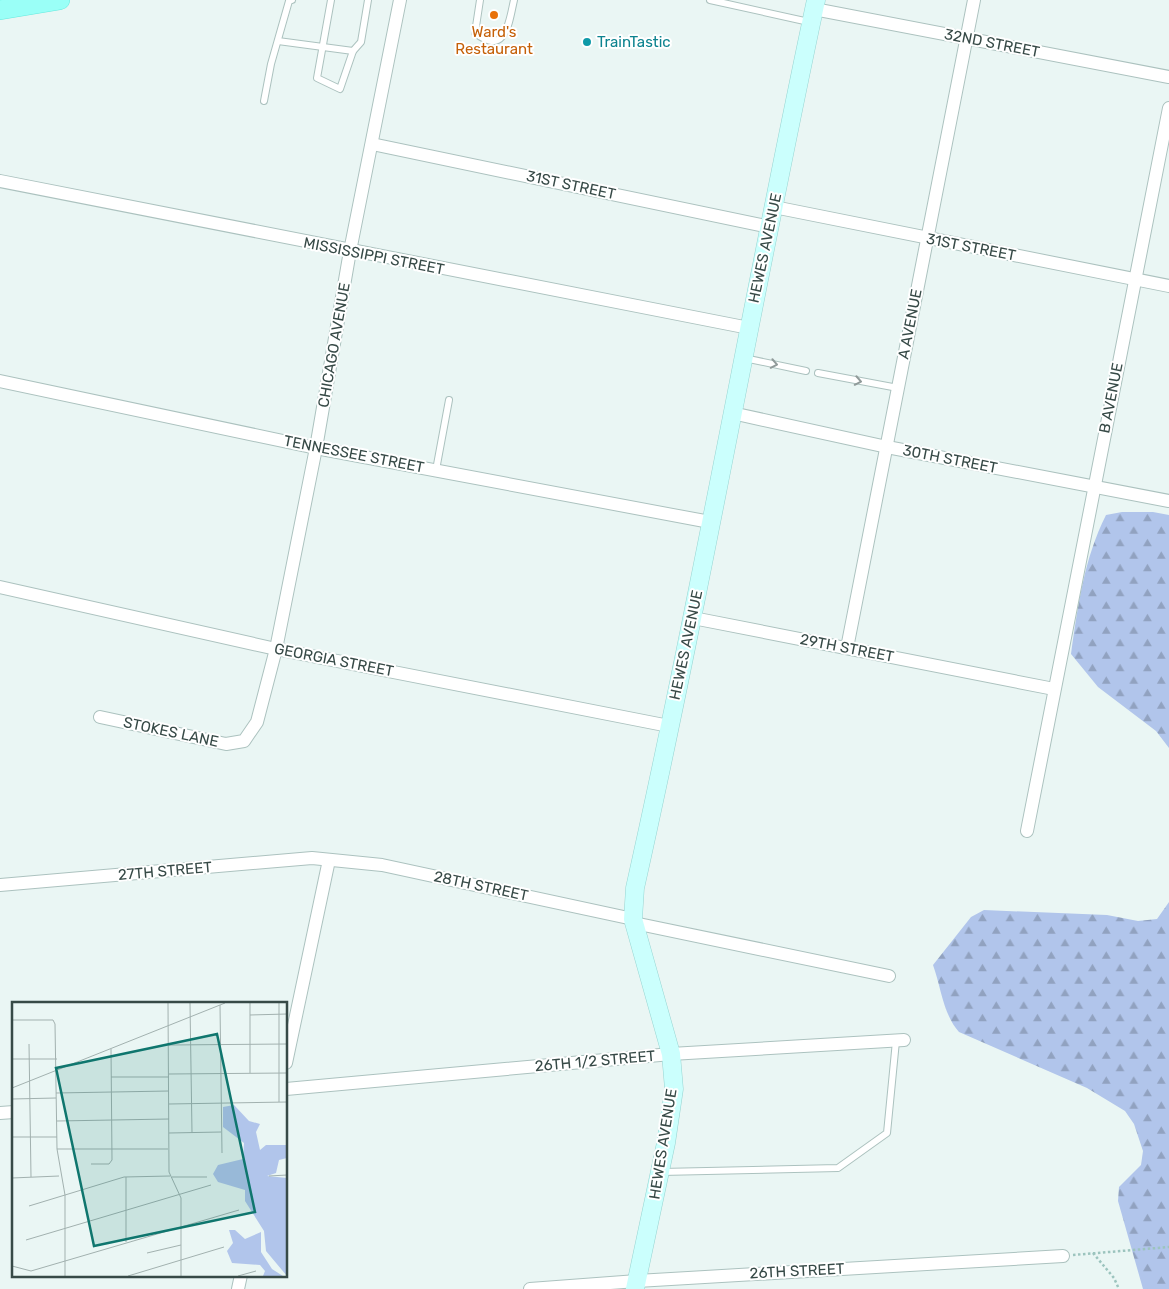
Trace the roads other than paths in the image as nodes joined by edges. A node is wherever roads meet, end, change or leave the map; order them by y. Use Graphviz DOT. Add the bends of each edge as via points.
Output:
graph roads {
  1 [pos="60,0"];
  2 [pos="292,0"];
  3 [pos="331,0"];
  4 [pos="368,0"];
  5 [pos="400,0"];
  6 [pos="480,0"];
  7 [pos="514,0"];
  8 [pos="710,0"];
  9 [pos="974,0"];
  10 [pos="2,10"];
  11 [pos="814,11"];
  12 [pos="966,38"];
  13 [pos="278,41"];
  14 [pos="322,47"];
  15 [pos="353,51"];
  16 [pos="1169,77"];
  17 [pos="264,101"];
  18 [pos="1169,108"];
  19 [pos="372,144"];
  20 [pos="0,180"];
  21 [pos="774,207"];
  22 [pos="770,227"];
  23 [pos="926,238"];
  24 [pos="350,251"];
  25 [pos="1135,279"];
  26 [pos="1169,286"];
  27 [pos="749,328"];
  28 [pos="743,358"];
  29 [pos="806,370"];
  30 [pos="818,373"];
  31 [pos="0,381"];
  32 [pos="898,388"];
  33 [pos="449,400"];
  34 [pos="732,413"];
  35 [pos="886,447"];
  36 [pos="316,448"];
  37 [pos="436,470"];
  38 [pos="1094,487"];
  39 [pos="1169,501"];
  40 [pos="710,522"];
  41 [pos="0,587"];
  42 [pos="693,618"];
  43 [pos="847,648"];
  44 [pos="276,649"];
  45 [pos="265,689"];
  46 [pos="1054,689"];
  47 [pos="100,717"];
  48 [pos="669,726"];
  49 [pos="1027,831"];
  50 [pos="329,860"];
  51 [pos="0,885"];
  52 [pos="633,921"];
  53 [pos="889,976"];
  54 [pos="900,1040"];
  55 [pos="288,1054"];
  56 [pos="671,1054"];
  57 [pos="288,1089"];
  58 [pos="660,1172"];
  59 [pos="1063,1256"];
  60 [pos="241,1276"];
  61 [pos="636,1285"];
  62 [pos="238,1289"];
  63 [pos="530,1289"];
  1 -- 10 [label="main road"];
  2 -- 13 [label="lane" via="289,1"];
  3 -- 14 [label="lane"];
  4 -- 15 [label="lane" via="361,42"];
  5 -- 19 [label="street, CHICAGO AVENUE"];
  6 -- 7 [label="lane" via="476,33 495,42 508,29"];
  8 -- 11 [label="lane"];
  9 -- 12 [label="street, A AVENUE"];
  11 -- 12 [label="street, 32ND STREET"];
  11 -- 21 [label="main road, HEWES AVENUE"];
  12 -- 16 [label="street, 32ND STREET"];
  12 -- 23 [label="street, A AVENUE"];
  13 -- 14 [label="lane"];
  13 -- 17 [label="lane"];
  14 -- 15 [label="lane"];
  14 -- 15 [label="lane" via="316,78 340,88"];
  18 -- 25 [label="street, B AVENUE"];
  19 -- 22 [label="street, 31ST STREET"];
  19 -- 24 [label="street, CHICAGO AVENUE"];
  20 -- 24 [label="street, MISSISSIPPI STREET"];
  21 -- 22 [label="main road, HEWES AVENUE"];
  21 -- 23 [label="street, 31ST STREET"];
  22 -- 27 [label="main road, HEWES AVENUE"];
  23 -- 25 [label="street, 31ST STREET"];
  23 -- 32 [label="street, A AVENUE"];
  24 -- 27 [label="street, MISSISSIPPI STREET"];
  24 -- 36 [label="street, CHICAGO AVENUE"];
  25 -- 26 [label="street, 31ST STREET"];
  25 -- 38 [label="street, B AVENUE"];
  27 -- 28 [label="main road, HEWES AVENUE"];
  28 -- 29 [label="lane, one-way"];
  28 -- 34 [label="main road, HEWES AVENUE"];
  30 -- 32 [label="lane, one-way"];
  31 -- 36 [label="street, TENNESSEE STREET"];
  32 -- 35 [label="street, A AVENUE"];
  33 -- 37 [label="lane"];
  34 -- 35 [label="street, 30TH STREET"];
  34 -- 40 [label="main road, HEWES AVENUE"];
  35 -- 38 [label="street, 30TH STREET"];
  35 -- 43 [label="street, A AVENUE"];
  36 -- 37 [label="street, TENNESSEE STREET"];
  36 -- 44 [label="street, CHICAGO AVENUE"];
  37 -- 40 [label="street, TENNESSEE STREET"];
  38 -- 39 [label="street, 30TH STREET"];
  38 -- 46 [label="street, B AVENUE"];
  40 -- 42 [label="main road, HEWES AVENUE"];
  41 -- 44 [label="street, GEORGIA STREET"];
  42 -- 43 [label="street, 29TH STREET"];
  42 -- 48 [label="main road, HEWES AVENUE"];
  43 -- 46 [label="street, 29TH STREET"];
  44 -- 45 [label="street, CHICAGO AVENUE"];
  44 -- 48 [label="street, GEORGIA STREET"];
  45 -- 47 [label="street, STOKES LANE" via="257,722 244,741 226,744"];
  46 -- 49 [label="street, B AVENUE"];
  48 -- 52 [label="main road, HEWES AVENUE" via="635,888"];
  50 -- 51 [label="street, 27TH STREET" via="312,858"];
  50 -- 52 [label="street, 28TH STREET" via="382,865"];
  50 -- 55 [label="street"];
  52 -- 53 [label="street, 28TH STREET"];
  52 -- 56 [label="main road, HEWES AVENUE"];
  54 -- 56 [label="street, 26TH 1/2 STREET"];
  54 -- 58 [label="lane" via="887,1133 838,1168"];
  56 -- 57 [label="street, 26TH 1/2 STREET"];
  56 -- 58 [label="main road, HEWES AVENUE" via="674,1088"];
  58 -- 61 [label="main road, HEWES AVENUE"];
  59 -- 61 [label="street, 26TH STREET"];
  60 -- 62 [label="street"];
  61 -- 63 [label="street, 26TH STREET"];
}
